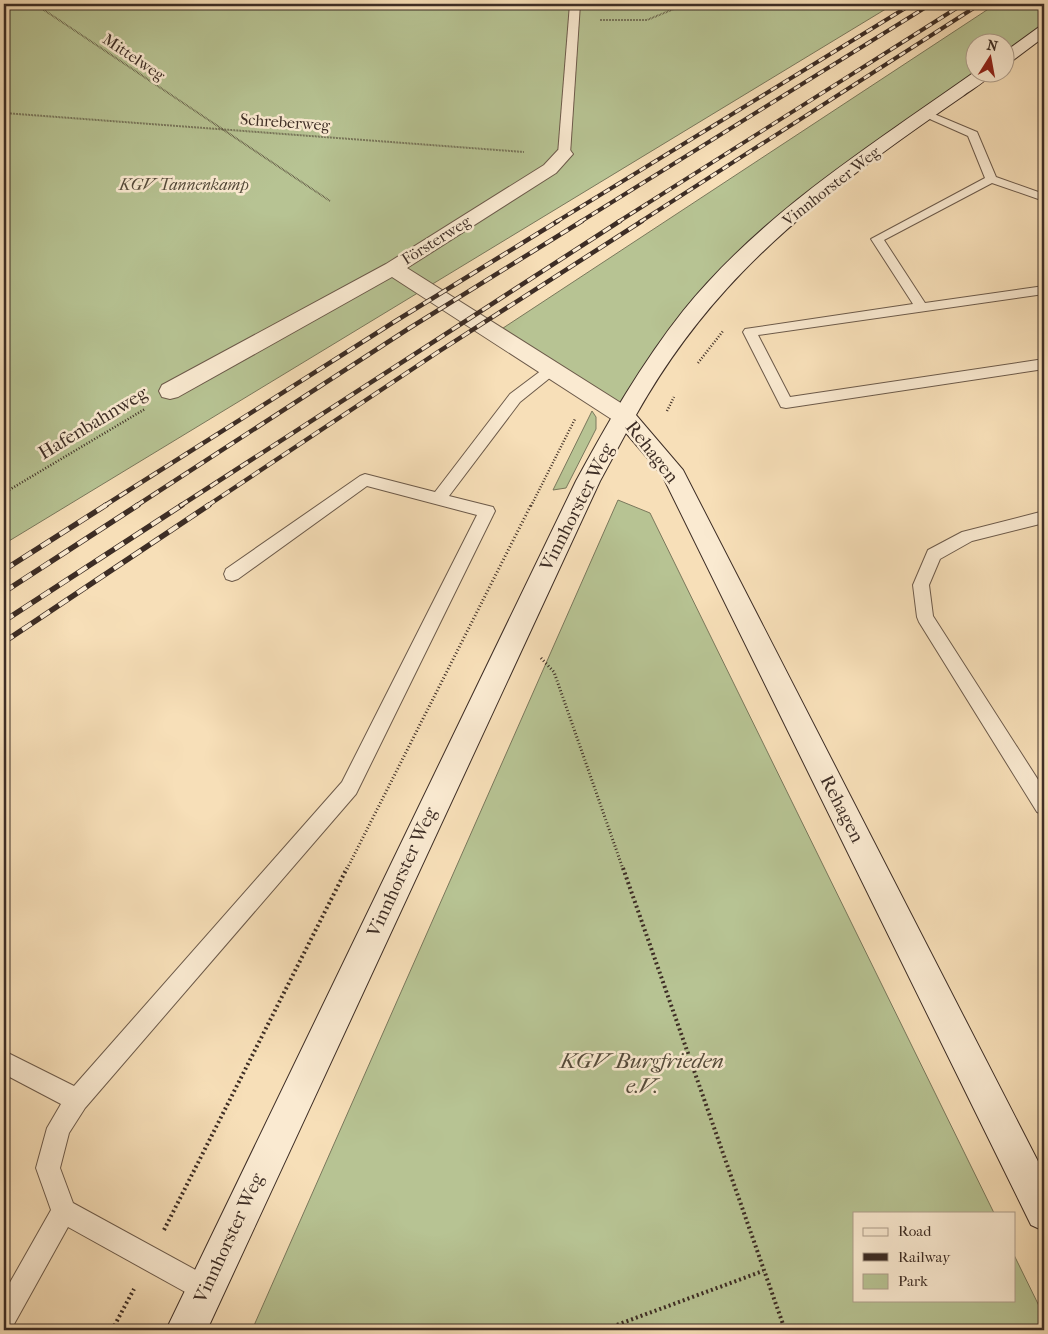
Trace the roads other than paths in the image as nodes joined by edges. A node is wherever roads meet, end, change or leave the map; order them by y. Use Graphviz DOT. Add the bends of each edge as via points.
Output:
graph roads {
  1 [pos="575,4"];
  2 [pos="1044,30"];
  3 [pos="1016,51"];
  4 [pos="971,82"];
  5 [pos="927,114"];
  6 [pos="564,154"];
  7 [pos="991,179"];
  8 [pos="1044,198"];
  9 [pos="393,268"];
  10 [pos="1044,290"];
  11 [pos="922,308"];
  12 [pos="1044,364"];
  13 [pos="551,370"];
  14 [pos="170,391"];
  15 [pos="624,416"];
  16 [pos="439,498"];
  17 [pos="1044,517"];
  18 [pos="232,574"];
  19 [pos="1044,806"];
  20 [pos="4,1062"];
  21 [pos="77,1100"];
  22 [pos="64,1211"];
  23 [pos="1044,1212"];
  24 [pos="205,1289"];
  25 [pos="4,1317"];
  26 [pos="186,1330"];
  1 -- 6 [label="lane" via="579,42"];
  2 -- 3 [label="street"];
  4 -- 5 [label="street, Vinnhorster Weg"];
  5 -- 7 [label="lane" via="973,134"];
  5 -- 15 [label="street, Vinnhorster Weg" via="818,194 744,258 674,337"];
  6 -- 9 [label="street, Försterweg" via="550,169"];
  7 -- 8 [label="lane"];
  7 -- 11 [label="lane" via="877,239"];
  9 -- 13 [label="street"];
  9 -- 14 [label="street, Försterweg"];
  10 -- 11 [label="lane"];
  11 -- 12 [label="lane" via="750,332 786,403"];
  13 -- 15 [label="street"];
  13 -- 16 [label="lane" via="515,398"];
  15 -- 23 [label="street, Rehagen" via="671,470"];
  15 -- 24 [label="street, Vinnhorster Weg" via="588,481"];
  16 -- 18 [label="lane" via="365,480"];
  16 -- 21 [label="lane" via="488,511 349,788"];
  17 -- 19 [label="lane" via="968,536 934,555 921,585 925,617"];
  20 -- 21 [label="lane"];
  21 -- 22 [label="lane" via="59,1128 48,1168"];
  22 -- 24 [label="lane"];
  22 -- 25 [label="lane"];
  24 -- 26 [label="street, Vinnhorster Weg"];
}
